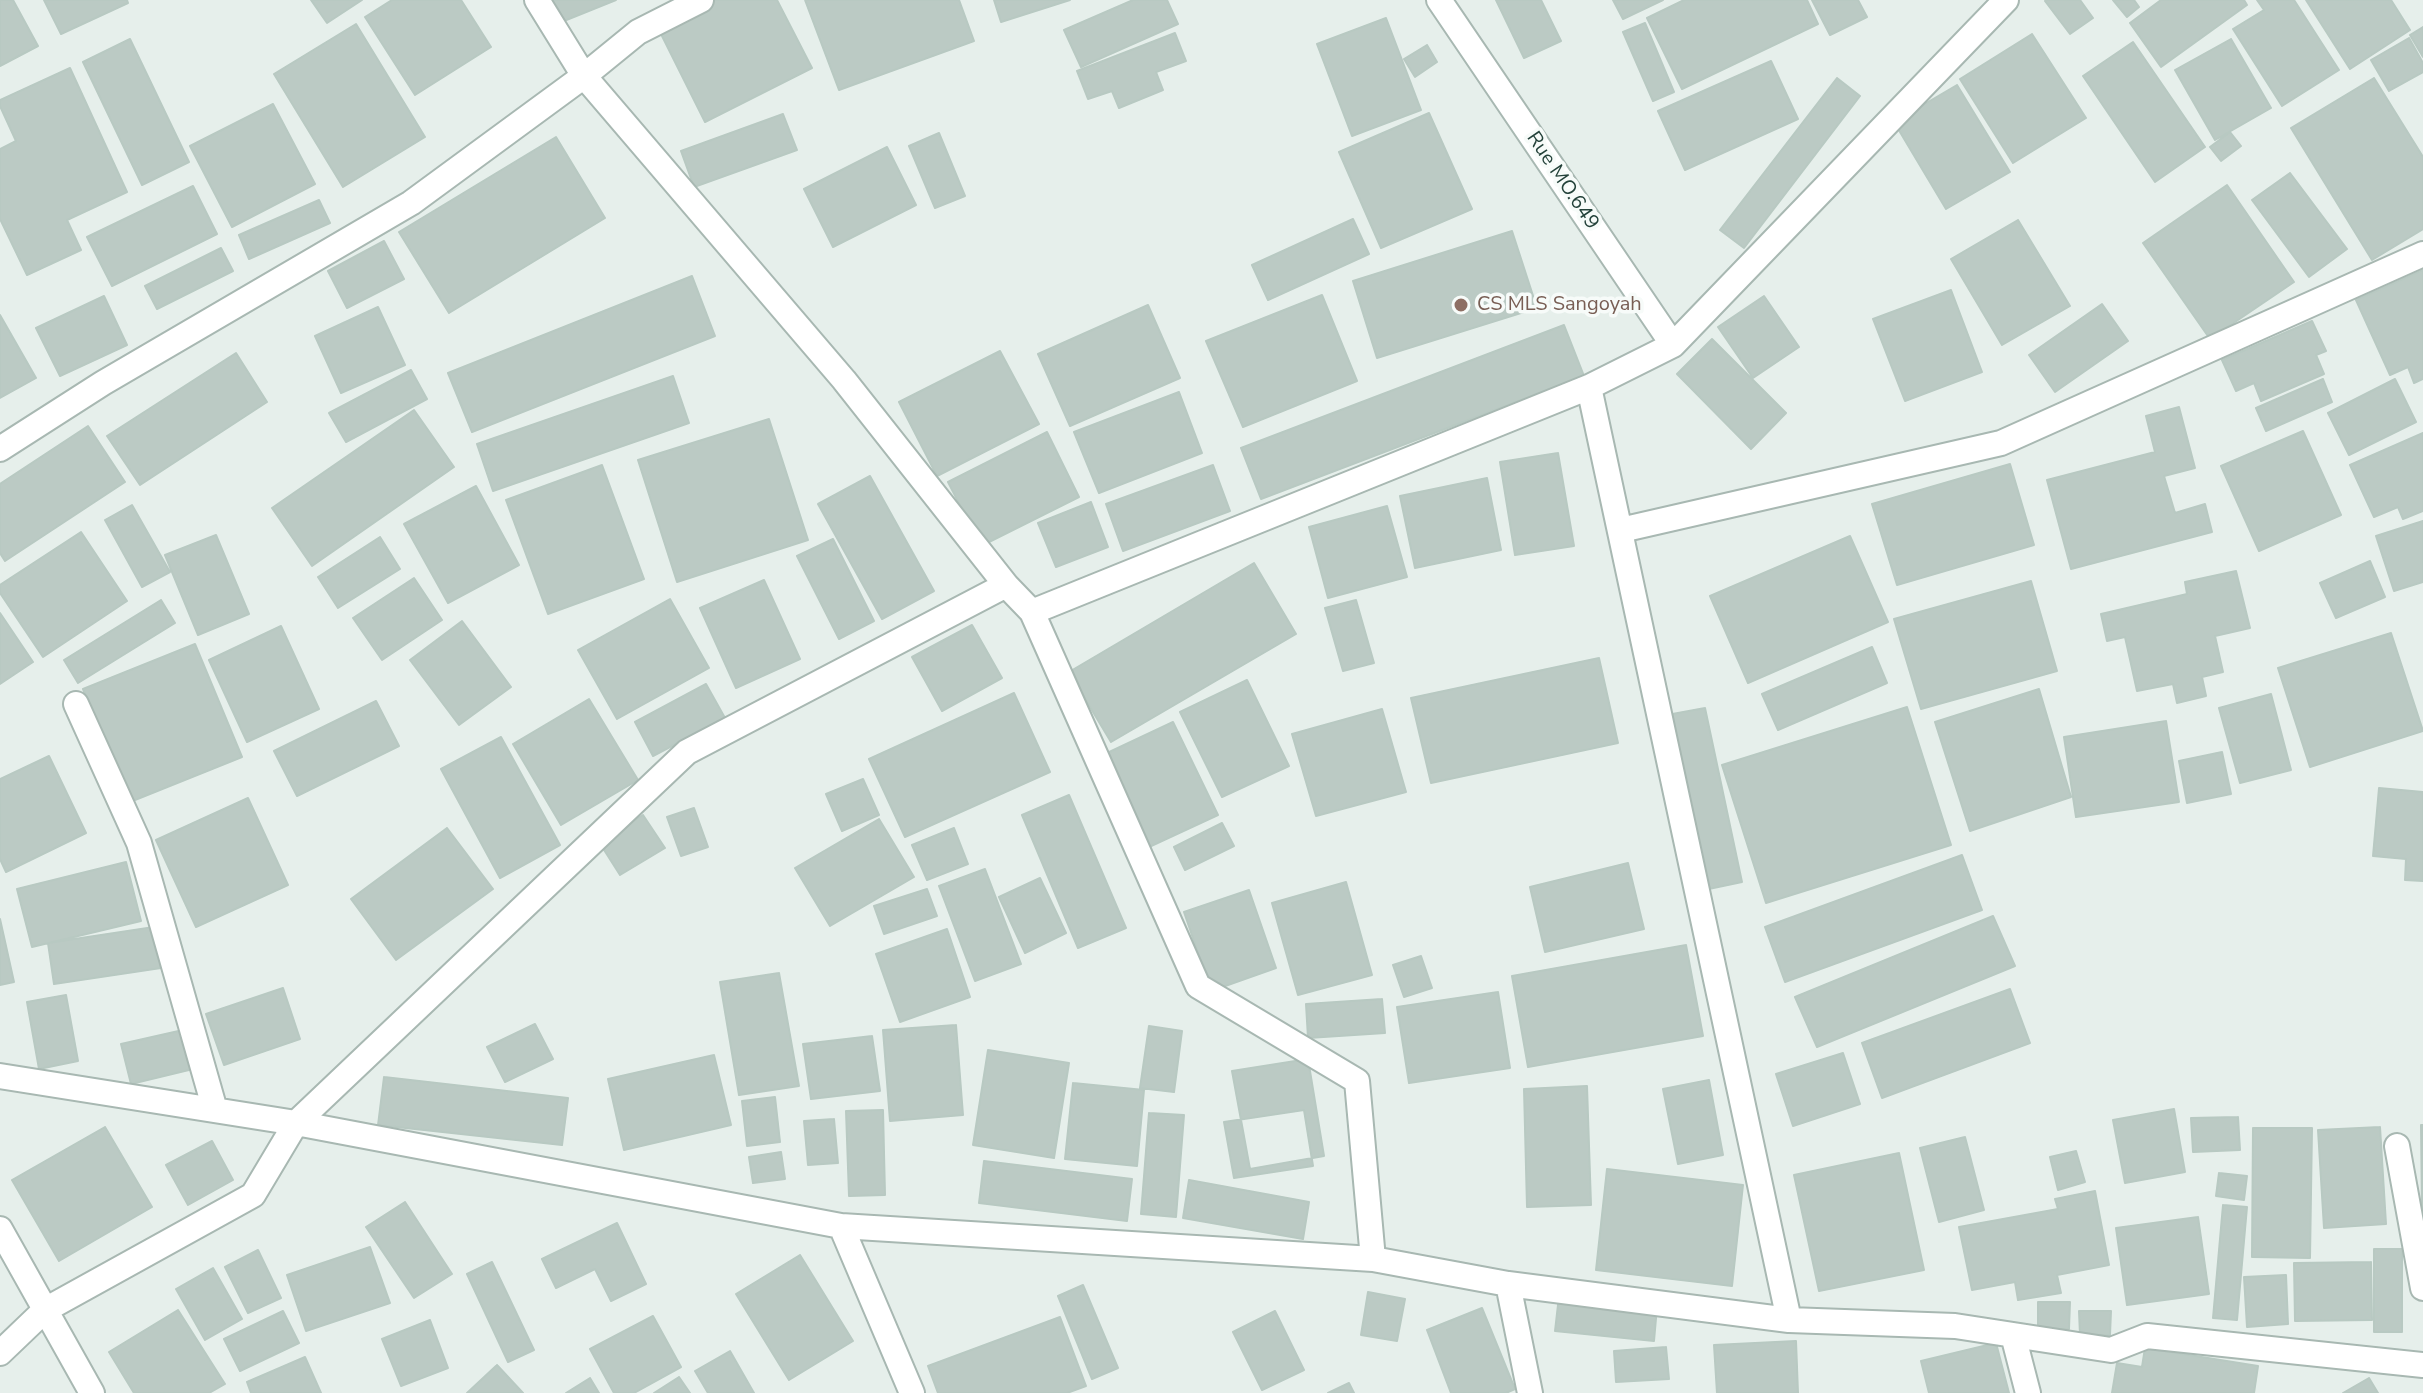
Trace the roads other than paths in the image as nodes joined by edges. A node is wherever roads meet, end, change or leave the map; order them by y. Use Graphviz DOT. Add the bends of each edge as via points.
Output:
graph roads {
  1 [pos="537,0"];
  2 [pos="701,0"];
  3 [pos="1439,0"];
  4 [pos="2006,0"];
  5 [pos="584,76"];
  6 [pos="2423,254"];
  7 [pos="1664,350"];
  8 [pos="1589,387"];
  9 [pos="0,449"];
  10 [pos="1621,530"];
  11 [pos="1006,585"];
  12 [pos="1032,612"];
  13 [pos="76,704"];
  14 [pos="0,1076"];
  15 [pos="215,1110"];
  16 [pos="296,1123"];
  17 [pos="2397,1146"];
  18 [pos="841,1226"];
  19 [pos="0,1229"];
  20 [pos="1373,1259"];
  21 [pos="1508,1284"];
  22 [pos="2423,1288"];
  23 [pos="45,1310"];
  24 [pos="1789,1320"];
  25 [pos="2013,1335"];
  26 [pos="0,1353"];
  27 [pos="2423,1365"];
  28 [pos="92,1393"];
  29 [pos="912,1393"];
  30 [pos="1530,1393"];
  31 [pos="2028,1393"];
  1 -- 5 [label="street"];
  2 -- 5 [label="street" via="638,32"];
  3 -- 7 [label="street, Rue MO.649"];
  4 -- 7 [label="street"];
  5 -- 9 [label="street" via="411,203"];
  5 -- 11 [label="street" via="844,380"];
  6 -- 10 [label="street" via="2001,443"];
  7 -- 8 [label="street"];
  8 -- 10 [label="street"];
  8 -- 12 [label="street"];
  10 -- 24 [label="street"];
  11 -- 12 [label="street"];
  11 -- 16 [label="street" via="687,752"];
  12 -- 20 [label="street" via="1198,986 1357,1081"];
  13 -- 15 [label="street" via="139,843"];
  14 -- 15 [label="street"];
  15 -- 16 [label="street"];
  16 -- 18 [label="street"];
  16 -- 23 [label="street" via="253,1195"];
  17 -- 22 [label="street"];
  18 -- 20 [label="street"];
  18 -- 29 [label="street"];
  19 -- 23 [label="street"];
  20 -- 21 [label="street"];
  21 -- 24 [label="street"];
  21 -- 30 [label="street"];
  23 -- 26 [label="street"];
  23 -- 28 [label="street"];
  24 -- 25 [label="street" via="1955,1326"];
  25 -- 27 [label="street" via="2111,1350 2147,1336"];
  25 -- 31 [label="street"];
}
